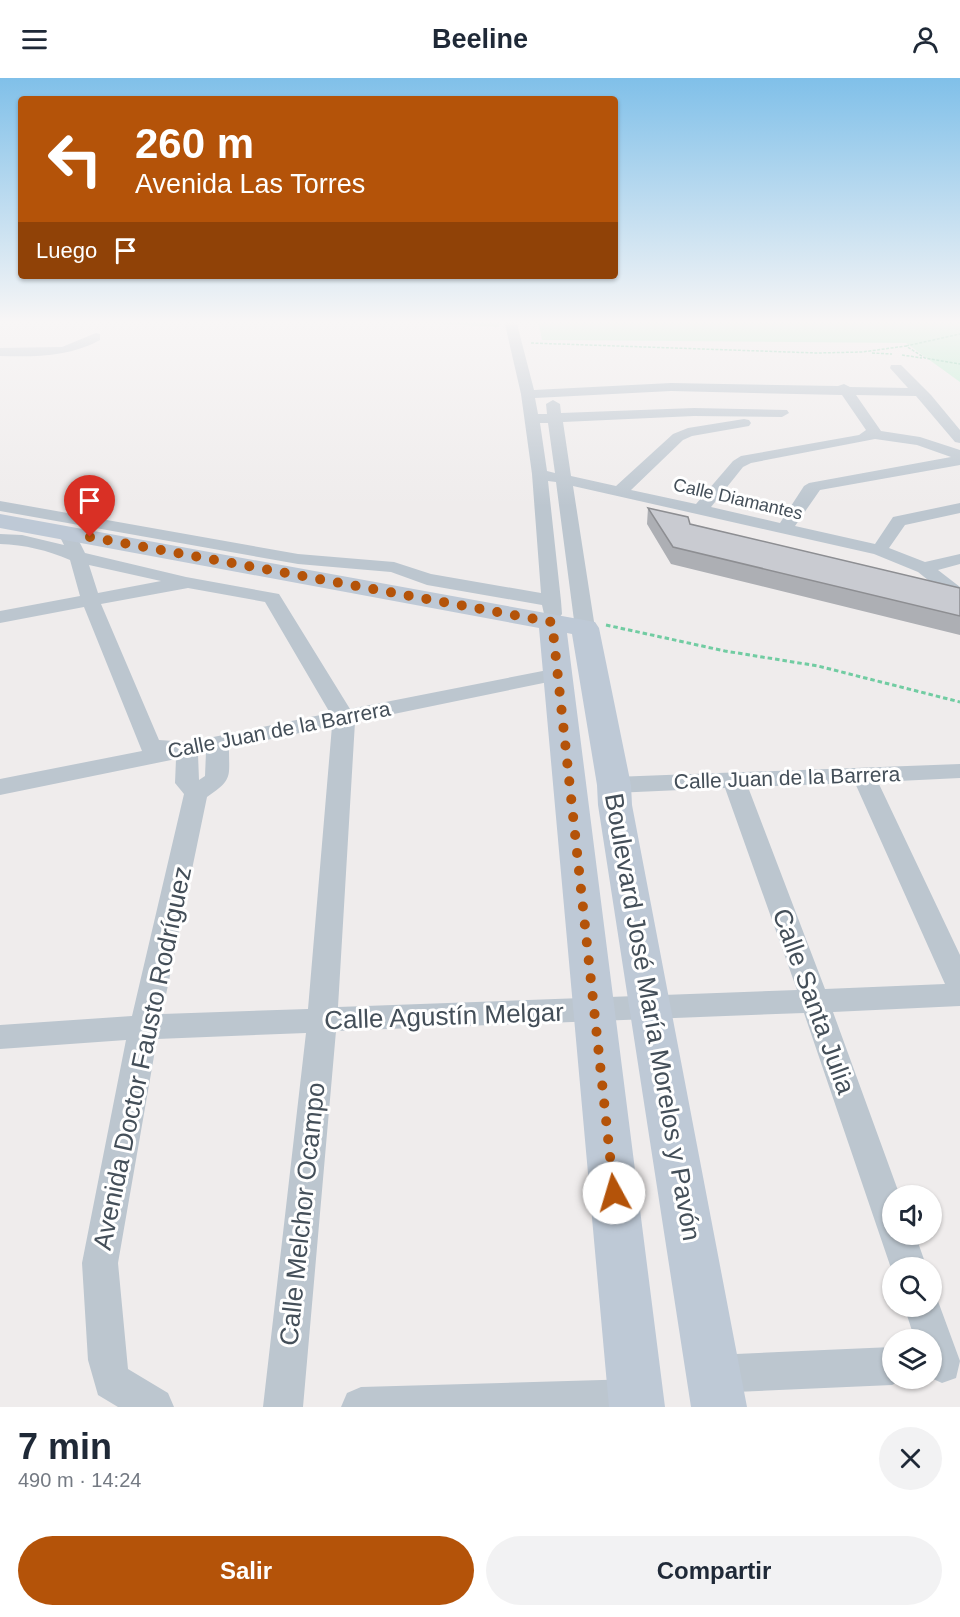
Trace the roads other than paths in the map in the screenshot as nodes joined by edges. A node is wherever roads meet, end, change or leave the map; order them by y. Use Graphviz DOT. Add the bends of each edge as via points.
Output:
graph roads {
  1 [pos="525,382"];
  2 [pos="909,382"];
  3 [pos="771,388"];
  4 [pos="844,388"];
  5 [pos="919,392"];
  6 [pos="551,393"];
  7 [pos="528,394"];
  8 [pos="782,413"];
  9 [pos="532,419"];
  10 [pos="555,419"];
  11 [pos="872,434"];
  12 [pos="960,439"];
  13 [pos="960,455"];
  14 [pos="960,460"];
  15 [pos="540,474"];
  16 [pos="564,479"];
  17 [pos="619,492"];
  18 [pos="0,506"];
  19 [pos="960,508"];
  20 [pos="699,511"];
  21 [pos="0,521"];
  22 [pos="783,529"];
  23 [pos="0,539"];
  24 [pos="72,545"];
  25 [pos="879,550"];
  26 [pos="960,559"];
  27 [pos="254,568"];
  28 [pos="924,568"];
  29 [pos="188,582"];
  30 [pos="230,588"];
  31 [pos="960,596"];
  32 [pos="91,602"];
  33 [pos="0,617"];
  34 [pos="568,618"];
  35 [pos="558,674"];
  36 [pos="344,718"];
  37 [pos="218,742"];
  38 [pos="187,748"];
  39 [pos="960,771"];
  40 [pos="864,776"];
  41 [pos="734,781"];
  42 [pos="614,785"];
  43 [pos="0,787"];
  44 [pos="196,793"];
  45 [pos="960,986"];
  46 [pos="960,995"];
  47 [pos="815,1001"];
  48 [pos="650,1008"];
  49 [pos="594,1010"];
  50 [pos="322,1021"];
  51 [pos="144,1027"];
  52 [pos="0,1036"];
  53 [pos="882,1192"];
  54 [pos="926,1317"];
  55 [pos="945,1364"];
  56 [pos="882,1367"];
  57 [pos="716,1390"];
  58 [pos="637,1403"];
  59 [pos="154,1407"];
  60 [pos="283,1407"];
  61 [pos="361,1407"];
  1 -- 7 [label="street"];
  2 -- 5 [label="street"];
  3 -- 4 [label="street"];
  3 -- 6 [label="street" via="671,387"];
  3 -- 8 [label="street"];
  4 -- 5 [label="street"];
  4 -- 11 [label="street" via="874,431"];
  5 -- 12 [label="street"];
  6 -- 7 [label="street"];
  6 -- 10 [label="street"];
  7 -- 9 [label="street"];
  8 -- 10 [label="street" via="694,412"];
  8 -- 17 [label="street" via="769,419 688,432"];
  9 -- 10 [label="street"];
  9 -- 15 [label="street"];
  10 -- 16 [label="street"];
  11 -- 13 [label="street" via="920,441"];
  11 -- 20 [label="street" via="746,459"];
  14 -- 22 [label="street" via="815,486"];
  15 -- 16 [label="street, Calle Diamantes"];
  15 -- 34 [label="street"];
  16 -- 17 [label="street, Calle Diamantes"];
  16 -- 34 [label="street"];
  17 -- 20 [label="street, Calle Diamantes"];
  18 -- 34 [label="street" via="298,559 394,567"];
  19 -- 25 [label="street" via="899,521"];
  20 -- 22 [label="street, Calle Diamantes"];
  21 -- 24 [label="street"];
  22 -- 25 [label="street, Calle Diamantes"];
  23 -- 24 [label="street" via="56,548"];
  24 -- 27 [label="street"];
  24 -- 29 [label="street"];
  24 -- 32 [label="street"];
  25 -- 28 [label="street, Calle Diamantes"];
  26 -- 28 [label="street"];
  27 -- 30 [label="street"];
  27 -- 34 [label="street"];
  28 -- 31 [label="street, Calle Diamantes"];
  29 -- 30 [label="street"];
  29 -- 32 [label="street"];
  30 -- 36 [label="street" via="272,598"];
  32 -- 33 [label="street"];
  32 -- 38 [label="street" via="152,747"];
  34 -- 35 [label="street, Boulevard José María Morelos y Pavón"];
  34 -- 42 [label="street, Boulevard José María Morelos y Pavón"];
  35 -- 36 [label="street, Calle Juan de la Barrera"];
  35 -- 49 [label="street, Boulevard José María Morelos y Pavón"];
  36 -- 37 [label="street, Calle Juan de la Barrera"];
  36 -- 50 [label="street, Calle Melchor Ocampo"];
  37 -- 38 [label="street, Calle Juan de la Barrera"];
  37 -- 44 [label="street" via="217,779"];
  38 -- 43 [label="street, Calle Juan de la Barrera"];
  38 -- 44 [label="street, Avenida Doctor Fausto Rodríguez" via="187,783"];
  39 -- 40 [label="street, Calle Juan de la Barrera"];
  40 -- 41 [label="street, Calle Juan de la Barrera"];
  40 -- 45 [label="street"];
  41 -- 42 [label="street, Calle Juan de la Barrera"];
  41 -- 47 [label="street, Calle Santa Julia"];
  42 -- 48 [label="street, Boulevard José María Morelos y Pavón"];
  44 -- 51 [label="street, Avenida Doctor Fausto Rodríguez"];
  46 -- 47 [label="street, Calle Agustín Melgar"];
  47 -- 48 [label="street, Calle Agustín Melgar"];
  47 -- 53 [label="street, Calle Santa Julia"];
  48 -- 49 [label="street, Calle Agustín Melgar"];
  48 -- 57 [label="street, Boulevard José María Morelos y Pavón"];
  49 -- 50 [label="street, Calle Agustín Melgar"];
  49 -- 58 [label="street, Boulevard José María Morelos y Pavón"];
  50 -- 51 [label="street, Calle Agustín Melgar"];
  50 -- 60 [label="street, Calle Melchor Ocampo"];
  51 -- 52 [label="street, Calle Agustín Melgar"];
  51 -- 59 [label="street, Avenida Doctor Fausto Rodríguez" via="100,1263 112,1381"];
  54 -- 55 [label="street"];
  56 -- 57 [label="street"];
  58 -- 61 [label="street"];
}
